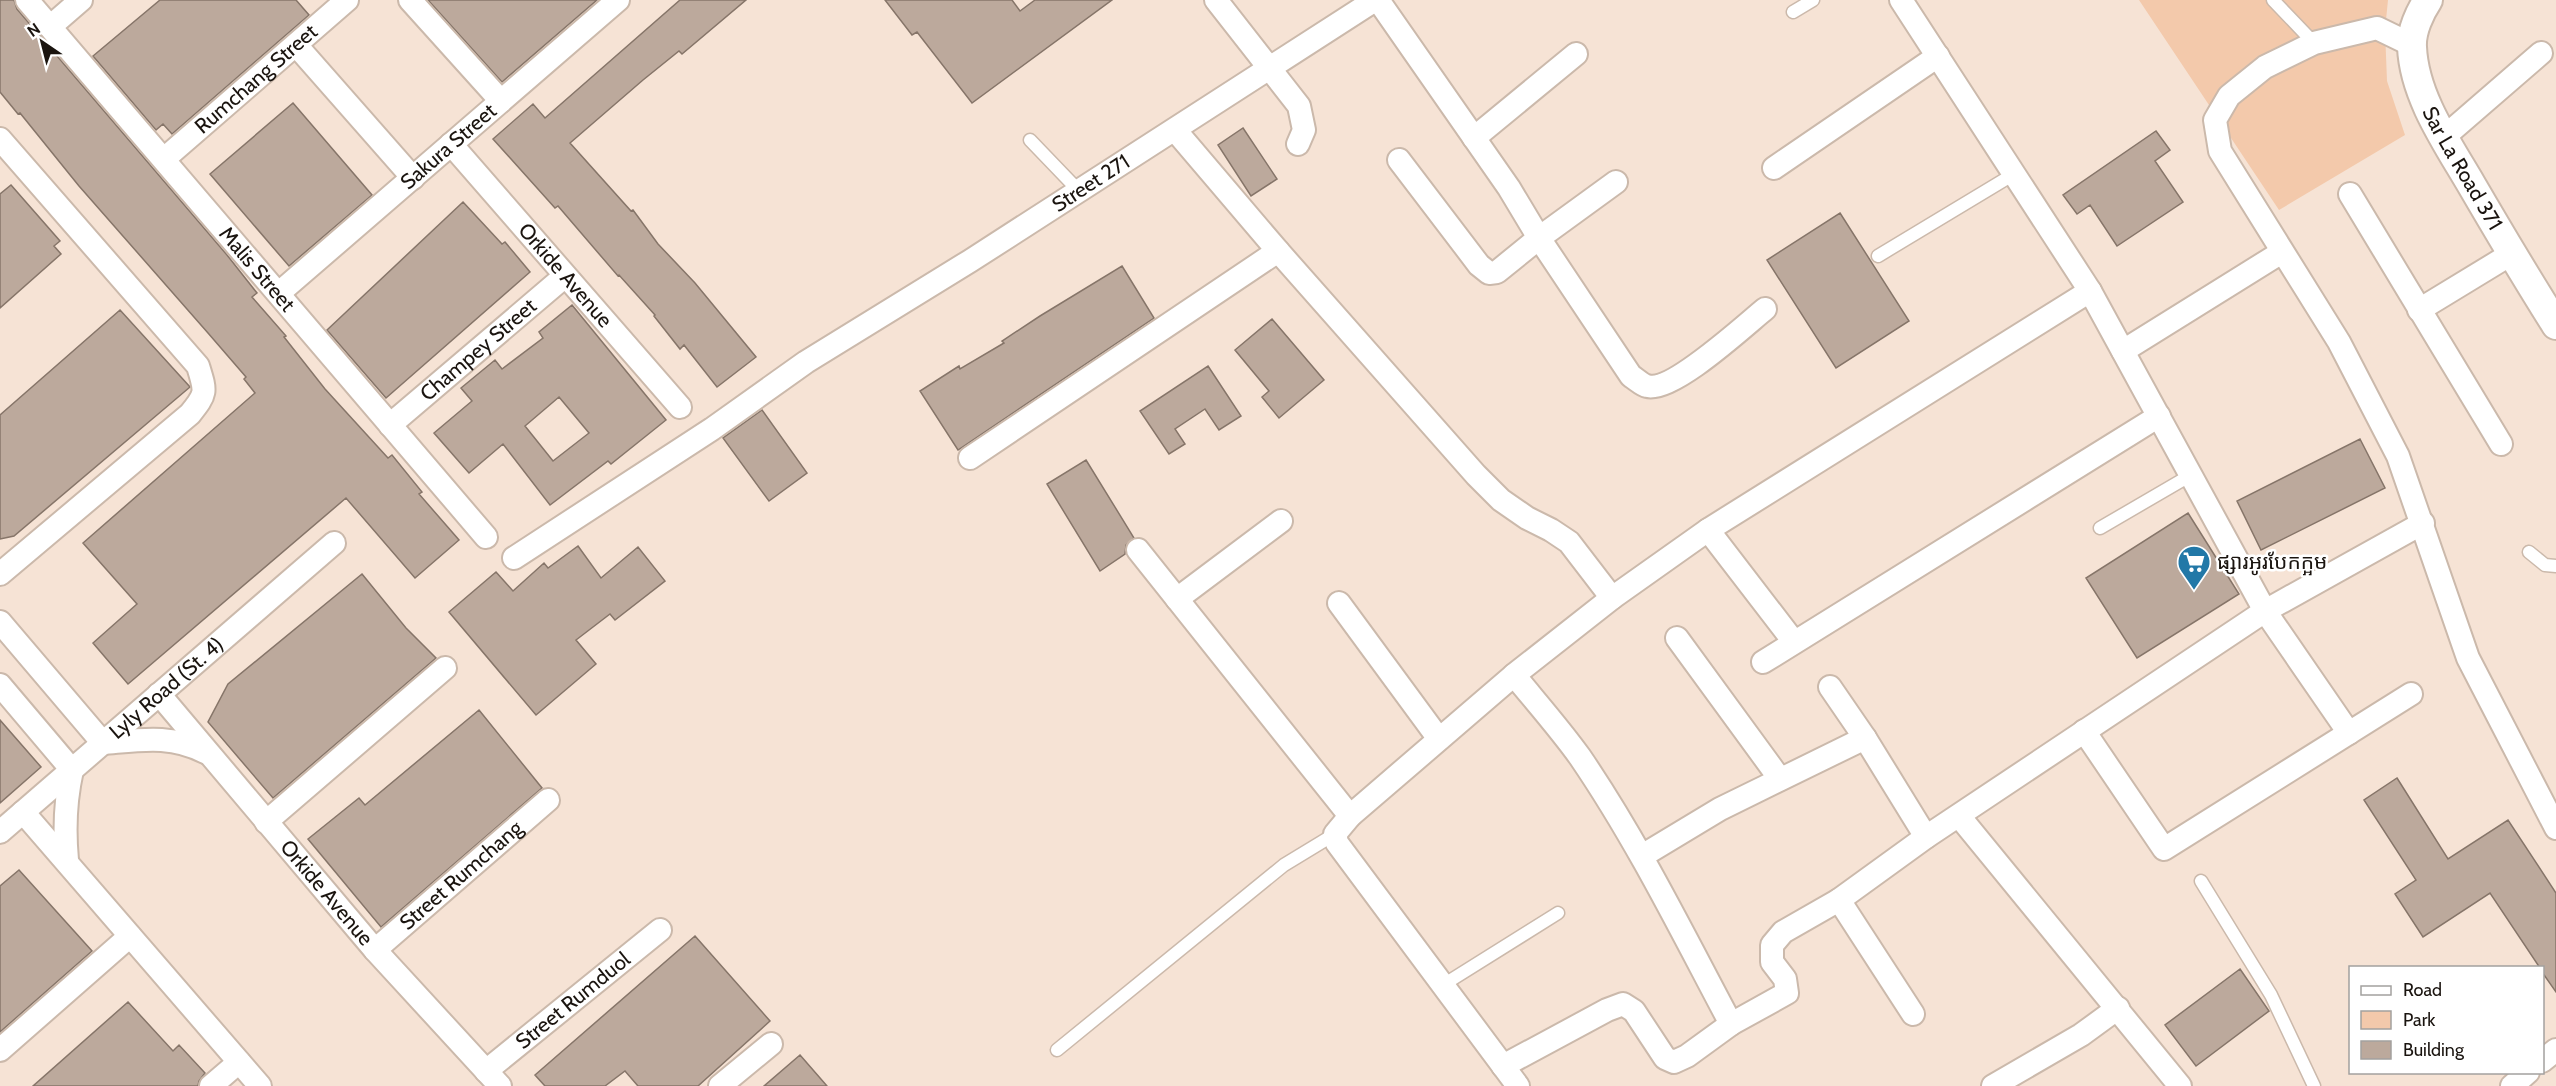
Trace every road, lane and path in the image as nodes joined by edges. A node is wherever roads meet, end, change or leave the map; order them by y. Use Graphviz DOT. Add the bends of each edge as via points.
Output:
graph roads {
  1 [pos="27,0"];
  2 [pos="81,0"];
  3 [pos="410,0"];
  4 [pos="618,0"];
  5 [pos="1216,0"];
  6 [pos="1376,0"];
  7 [pos="1813,0"];
  8 [pos="1901,0"];
  9 [pos="2273,0"];
  10 [pos="2428,0"];
  11 [pos="343,1"];
  12 [pos="1793,12"];
  13 [pos="51,26"];
  14 [pos="2314,43"];
  15 [pos="296,45"];
  16 [pos="2412,45"];
  17 [pos="2541,53"];
  18 [pos="1576,54"];
  19 [pos="1938,56"];
  20 [pos="1271,68"];
  21 [pos="501,101"];
  22 [pos="1174,130"];
  23 [pos="2444,137"];
  24 [pos="1474,138"];
  25 [pos="0,139"];
  26 [pos="1030,140"];
  27 [pos="451,144"];
  28 [pos="1298,144"];
  29 [pos="164,159"];
  30 [pos="1399,160"];
  31 [pos="1773,168"];
  32 [pos="2014,174"];
  33 [pos="413,178"];
  34 [pos="1616,182"];
  35 [pos="1079,191"];
  36 [pos="2350,194"];
  37 [pos="1539,238"];
  38 [pos="1278,251"];
  39 [pos="2283,252"];
  40 [pos="2511,254"];
  41 [pos="1878,256"];
  42 [pos="565,276"];
  43 [pos="2090,291"];
  44 [pos="279,293"];
  45 [pos="1765,309"];
  46 [pos="2419,310"];
  47 [pos="2556,325"];
  48 [pos="2123,351"];
  49 [pos="680,407"];
  50 [pos="2159,416"];
  51 [pos="390,425"];
  52 [pos="2501,444"];
  53 [pos="970,458"];
  54 [pos="2191,475"];
  55 [pos="1281,520"];
  56 [pos="2422,523"];
  57 [pos="2100,528"];
  58 [pos="1708,530"];
  59 [pos="486,537"];
  60 [pos="334,543"];
  61 [pos="1138,550"];
  62 [pos="2529,552"];
  63 [pos="514,558"];
  64 [pos="2556,566"];
  65 [pos="0,574"];
  66 [pos="1612,598"];
  67 [pos="1177,599"];
  68 [pos="1339,603"];
  69 [pos="2265,611"];
  70 [pos="0,622"];
  71 [pos="1677,638"];
  72 [pos="1794,642"];
  73 [pos="1763,662"];
  74 [pos="445,668"];
  75 [pos="1514,675"];
  76 [pos="0,685"];
  77 [pos="1830,687"];
  78 [pos="159,694"];
  79 [pos="2410,694"];
  80 [pos="2084,731"];
  81 [pos="2349,733"];
  82 [pos="1865,738"];
  83 [pos="1439,740"];
  84 [pos="103,743"];
  85 [pos="209,754"];
  86 [pos="72,770"];
  87 [pos="1780,779"];
  88 [pos="548,800"];
  89 [pos="23,812"];
  90 [pos="1350,816"];
  91 [pos="1959,816"];
  92 [pos="266,822"];
  93 [pos="2556,828"];
  94 [pos="0,832"];
  95 [pos="1335,834"];
  96 [pos="1926,837"];
  97 [pos="1642,856"];
  98 [pos="67,860"];
  99 [pos="2200,881"];
  100 [pos="1839,900"];
  101 [pos="1558,914"];
  102 [pos="660,930"];
  103 [pos="130,936"];
  104 [pos="375,950"];
  105 [pos="1443,985"];
  106 [pos="2118,1008"];
  107 [pos="1913,1014"];
  108 [pos="1731,1024"];
  109 [pos="771,1044"];
  110 [pos="0,1050"];
  111 [pos="1057,1050"];
  112 [pos="2556,1050"];
  113 [pos="2544,1059"];
  114 [pos="239,1062"];
  115 [pos="1503,1066"];
  116 [pos="2526,1074"];
  117 [pos="493,1078"];
  118 [pos="211,1086"];
  119 [pos="260,1086"];
  120 [pos="720,1086"];
  121 [pos="1518,1086"];
  122 [pos="1993,1086"];
  123 [pos="2180,1086"];
  124 [pos="2314,1086"];
  125 [pos="2512,1086"];
  1 -- 13 [label="street, Malis Street"];
  2 -- 13 [label="street"];
  3 -- 21 [label="street"];
  4 -- 21 [label="street, Sakura Street"];
  5 -- 20 [label="street"];
  6 -- 20 [label="street, Street 271"];
  6 -- 24 [label="street"];
  7 -- 12 [label="lane"];
  8 -- 19 [label="street"];
  9 -- 14 [label="lane"];
  10 -- 16 [label="street, Sar La Road 371" via="2420,13"];
  11 -- 15 [label="street, Rumchang Street"];
  13 -- 29 [label="street, Malis Street"];
  14 -- 16 [label="street" via="2376,28"];
  14 -- 39 [label="street" via="2265,67 2229,96 2215,120 2220,151"];
  15 -- 29 [label="street, Rumchang Street"];
  15 -- 33 [label="street"];
  16 -- 23 [label="street, Sar La Road 371" via="2419,86"];
  17 -- 23 [label="street"];
  18 -- 24 [label="street"];
  19 -- 31 [label="street"];
  19 -- 32 [label="street"];
  20 -- 22 [label="street, Street 271"];
  20 -- 28 [label="street" via="1299,106 1304,130"];
  21 -- 27 [label="street, Sakura Street"];
  22 -- 35 [label="street, Street 271"];
  22 -- 38 [label="street"];
  23 -- 40 [label="street, Sar La Road 371"];
  24 -- 37 [label="street"];
  25 -- 65 [label="street" via="198,366 205,389 190,414"];
  26 -- 35 [label="lane"];
  27 -- 33 [label="street, Sakura Street"];
  27 -- 42 [label="street, Orkide Avenue"];
  29 -- 44 [label="street, Malis Street"];
  30 -- 37 [label="street" via="1489,273 1497,272"];
  32 -- 41 [label="lane"];
  32 -- 43 [label="street"];
  33 -- 44 [label="street, Sakura Street"];
  34 -- 37 [label="street"];
  35 -- 63 [label="street, Street 271" via="806,362 702,436"];
  36 -- 46 [label="street"];
  37 -- 45 [label="street" via="1631,376 1647,386 1674,380"];
  38 -- 53 [label="street"];
  38 -- 66 [label="street" via="1476,475 1501,500 1569,542"];
  39 -- 48 [label="street"];
  39 -- 56 [label="street" via="2338,342 2398,456"];
  40 -- 46 [label="street"];
  40 -- 47 [label="street, Sar La Road 371"];
  42 -- 49 [label="street, Orkide Avenue"];
  42 -- 51 [label="street, Champey Street"];
  43 -- 48 [label="street"];
  43 -- 58 [label="street"];
  44 -- 51 [label="street, Malis Street"];
  46 -- 52 [label="street"];
  48 -- 50 [label="street"];
  50 -- 54 [label="street"];
  50 -- 72 [label="street"];
  51 -- 59 [label="street, Malis Street"];
  54 -- 57 [label="lane"];
  54 -- 69 [label="street"];
  55 -- 67 [label="street"];
  56 -- 69 [label="street"];
  56 -- 93 [label="street" via="2468,658"];
  58 -- 66 [label="street"];
  58 -- 72 [label="street"];
  60 -- 78 [label="street, Lyly Road (St. 4)"];
  61 -- 67 [label="street"];
  62 -- 64 [label="lane" via="2545,565"];
  66 -- 75 [label="street"];
  67 -- 90 [label="street"];
  68 -- 83 [label="street"];
  69 -- 80 [label="street"];
  69 -- 81 [label="street"];
  70 -- 84 [label="street"];
  71 -- 87 [label="street"];
  72 -- 73 [label="street"];
  74 -- 92 [label="street"];
  75 -- 83 [label="street"];
  75 -- 97 [label="street" via="1579,756"];
  76 -- 86 [label="street"];
  77 -- 82 [label="street"];
  78 -- 84 [label="street, Lyly Road (St. 4)"];
  78 -- 85 [label="street, Orkide Avenue"];
  79 -- 81 [label="street"];
  80 -- 81 [label="street" via="2164,849"];
  80 -- 91 [label="street"];
  82 -- 87 [label="street"];
  82 -- 96 [label="street"];
  83 -- 90 [label="street"];
  84 -- 85 [label="street" via="172,740"];
  84 -- 86 [label="street, Lyly Road (St. 4)"];
  85 -- 92 [label="street, Orkide Avenue"];
  86 -- 89 [label="street, Lyly Road (St. 4)"];
  86 -- 98 [label="street" via="64,819"];
  87 -- 97 [label="street" via="1720,809"];
  88 -- 104 [label="street, Street Rumchang"];
  89 -- 94 [label="street, Lyly Road (St. 4)"];
  89 -- 98 [label="street"];
  90 -- 95 [label="street"];
  91 -- 96 [label="street"];
  91 -- 106 [label="street"];
  92 -- 104 [label="street, Orkide Avenue"];
  95 -- 105 [label="street" via="1337,843"];
  95 -- 111 [label="lane" via="1284,865"];
  96 -- 100 [label="street"];
  97 -- 108 [label="street"];
  98 -- 103 [label="street"];
  99 -- 124 [label="lane" via="2271,995"];
  100 -- 107 [label="street"];
  100 -- 108 [label="street" via="1783,932 1772,945 1772,962 1785,979 1787,993"];
  101 -- 105 [label="lane"];
  102 -- 117 [label="street, Street Rumduol"];
  103 -- 110 [label="street"];
  103 -- 114 [label="street"];
  104 -- 117 [label="street, Orkide Avenue"];
  105 -- 115 [label="street"];
  106 -- 122 [label="street" via="2081,1035"];
  106 -- 123 [label="street"];
  108 -- 115 [label="street" via="1674,1062 1665,1059 1634,1011 1623,1004"];
  109 -- 120 [label="street"];
  112 -- 113 [label="street"];
  114 -- 118 [label="street"];
  114 -- 119 [label="street"];
  115 -- 121 [label="street"];
  116 -- 125 [label="street"];
}
